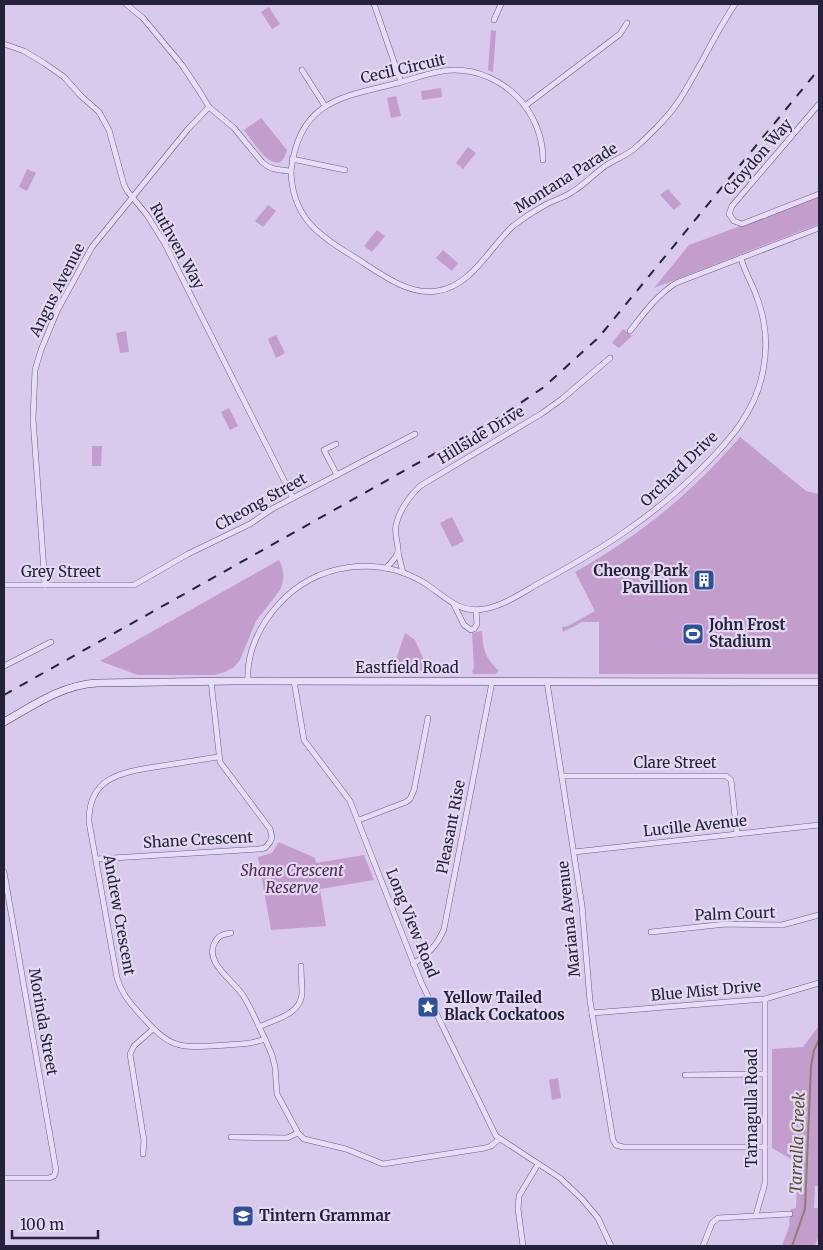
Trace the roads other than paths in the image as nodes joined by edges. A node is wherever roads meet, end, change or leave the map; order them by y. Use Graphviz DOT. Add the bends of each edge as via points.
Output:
graph roads {
  1 [pos="126,4"];
  2 [pos="374,4"];
  3 [pos="501,4"];
  4 [pos="735,4"];
  5 [pos="494,20"];
  6 [pos="628,23"];
  7 [pos="4,44"];
  8 [pos="302,70"];
  9 [pos="401,82"];
  10 [pos="819,104"];
  11 [pos="325,106"];
  12 [pos="525,106"];
  13 [pos="209,107"];
  14 [pos="292,159"];
  15 [pos="543,160"];
  16 [pos="345,170"];
  17 [pos="291,171"];
  18 [pos="819,194"];
  19 [pos="133,198"];
  20 [pos="819,228"];
  21 [pos="741,258"];
  22 [pos="630,331"];
  23 [pos="610,358"];
  24 [pos="415,434"];
  25 [pos="336,444"];
  26 [pos="337,475"];
  27 [pos="293,498"];
  28 [pos="398,552"];
  29 [pos="386,568"];
  30 [pos="403,573"];
  31 [pos="4,585"];
  32 [pos="45,585"];
  33 [pos="118,585"];
  34 [pos="454,605"];
  35 [pos="476,610"];
  36 [pos="51,642"];
  37 [pos="4,666"];
  38 [pos="819,678"];
  39 [pos="211,681"];
  40 [pos="248,681"];
  41 [pos="294,681"];
  42 [pos="492,682"];
  43 [pos="547,682"];
  44 [pos="808,682"];
  45 [pos="819,683"];
  46 [pos="428,718"];
  47 [pos="4,722"];
  48 [pos="218,757"];
  49 [pos="562,776"];
  50 [pos="359,820"];
  51 [pos="819,825"];
  52 [pos="737,834"];
  53 [pos="574,852"];
  54 [pos="96,859"];
  55 [pos="4,872"];
  56 [pos="819,915"];
  57 [pos="651,932"];
  58 [pos="231,933"];
  59 [pos="413,964"];
  60 [pos="301,966"];
  61 [pos="819,983"];
  62 [pos="765,999"];
  63 [pos="592,1013"];
  64 [pos="259,1027"];
  65 [pos="153,1029"];
  66 [pos="265,1039"];
  67 [pos="765,1074"];
  68 [pos="686,1075"];
  69 [pos="298,1134"];
  70 [pos="231,1137"];
  71 [pos="500,1139"];
  72 [pos="765,1147"];
  73 [pos="143,1154"];
  74 [pos="538,1164"];
  75 [pos="4,1178"];
  76 [pos="790,1214"];
  77 [pos="756,1215"];
  78 [pos="524,1246"];
  79 [pos="611,1246"];
  80 [pos="703,1246"];
  1 -- 13 [label="street" via="143,18 182,65"];
  2 -- 9 [label="street"];
  3 -- 5 [label="street"];
  4 -- 17 [label="street, Montana Parade" via="677,103 636,147 572,192 544,205 514,226 472,273 459,283 438,291 406,287 326,240 314,230 297,201"];
  6 -- 12 [label="street" via="620,34"];
  7 -- 19 [label="street, Ruthven Way" via="24,51 64,77 98,112 109,130 124,185"];
  8 -- 11 [label="street"];
  9 -- 11 [label="street, Cecil Circuit" via="340,98"];
  9 -- 12 [label="street, Cecil Circuit" via="444,70 475,72 505,86"];
  10 -- 18 [label="street, Croydon Way" via="732,206 730,214 742,224"];
  11 -- 14 [label="street, Cecil Circuit" via="304,128"];
  12 -- 15 [label="street, Cecil Circuit" via="538,128"];
  13 -- 17 [label="street" via="234,128 267,166"];
  13 -- 19 [label="street, Angus Avenue"];
  14 -- 16 [label="street"];
  14 -- 17 [label="street, Cecil Circuit"];
  19 -- 27 [label="street, Ruthven Way" via="165,244"];
  19 -- 32 [label="street, Angus Avenue" via="92,247 57,312 35,370 33,419"];
  20 -- 21 [label="street"];
  21 -- 22 [label="street" via="665,290"];
  21 -- 35 [label="street, Orchard Drive" via="762,314 766,347 755,400 740,425 682,487 636,525 507,600 491,608"];
  23 -- 28 [label="street, Hillside Drive" via="541,414 420,486 398,520 395,538"];
  24 -- 26 [label="street, Cheong Street"];
  25 -- 26 [label="street" via="324,450"];
  26 -- 27 [label="street, Cheong Street"];
  27 -- 33 [label="street, Cheong Street" via="134,584"];
  28 -- 29 [label="street"];
  28 -- 30 [label="street, Hillside Drive"];
  29 -- 30 [label="street"];
  29 -- 40 [label="street" via="358,566 328,572 289,593 257,637 249,663"];
  30 -- 34 [label="street" via="426,584"];
  31 -- 32 [label="street, Grey Street"];
  32 -- 33 [label="street, Grey Street"];
  34 -- 35 [label="street"];
  34 -- 35 [label="street" via="464,625 471,630 478,624"];
  36 -- 37 [label="street"];
  38 -- 44 [label="main road"];
  39 -- 40 [label="main road, Eastfield Road"];
  39 -- 47 [label="main road, Eastfield Road" via="84,684 64,689"];
  39 -- 48 [label="street, Shane Crescent"];
  40 -- 41 [label="main road, Eastfield Road"];
  41 -- 42 [label="main road, Eastfield Road"];
  41 -- 50 [label="street, Long View Road" via="304,740 350,801"];
  42 -- 43 [label="main road, Eastfield Road"];
  42 -- 59 [label="street, Pleasant Rise" via="444,929 428,955"];
  43 -- 44 [label="main road, Eastfield Road"];
  43 -- 49 [label="street, Mariana Avenue"];
  44 -- 45 [label="main road"];
  46 -- 50 [label="street" via="410,799"];
  48 -- 54 [label="street, Andrew Crescent" via="124,772 110,778 93,799 89,814"];
  48 -- 54 [label="street, Shane Crescent" via="270,829 272,836 268,846"];
  49 -- 52 [label="street, Clare Street" via="726,776 731,780"];
  49 -- 53 [label="street, Mariana Avenue"];
  50 -- 59 [label="street, Long View Road"];
  51 -- 52 [label="street, Lucille Avenue"];
  52 -- 53 [label="street, Lucille Avenue"];
  53 -- 63 [label="street, Mariana Avenue"];
  54 -- 65 [label="street, Andrew Crescent" via="118,985"];
  55 -- 75 [label="street, Morinda Street" via="56,1168 54,1176 46,1178"];
  56 -- 57 [label="street, Palm Court" via="782,924 726,924"];
  58 -- 64 [label="street" via="222,934 214,944 212,955 243,996"];
  59 -- 71 [label="street, Long View Road"];
  60 -- 64 [label="street" via="302,996 296,1008"];
  61 -- 62 [label="street, Blue Mist Drive"];
  62 -- 63 [label="street, Blue Mist Drive"];
  62 -- 67 [label="street, Tarnagulla Road"];
  63 -- 72 [label="street, Mariana Avenue" via="612,1137 616,1145"];
  64 -- 66 [label="street"];
  65 -- 66 [label="street, Andrew Crescent" via="165,1040 185,1047 255,1043"];
  65 -- 73 [label="street" via="130,1054 144,1141"];
  66 -- 69 [label="street" via="275,1067 277,1094"];
  67 -- 68 [label="street"];
  67 -- 72 [label="street, Tarnagulla Road"];
  69 -- 70 [label="street" via="287,1138"];
  69 -- 71 [label="street" via="304,1139 346,1149 383,1164 486,1148"];
  71 -- 74 [label="street, Long View Road"];
  72 -- 77 [label="street, Tarnagulla Road" via="765,1183"];
  74 -- 78 [label="street" via="519,1196"];
  74 -- 79 [label="street, Long View Road" via="582,1198 598,1218"];
  76 -- 77 [label="street"];
  77 -- 80 [label="street" via="718,1218 712,1223"];
}
